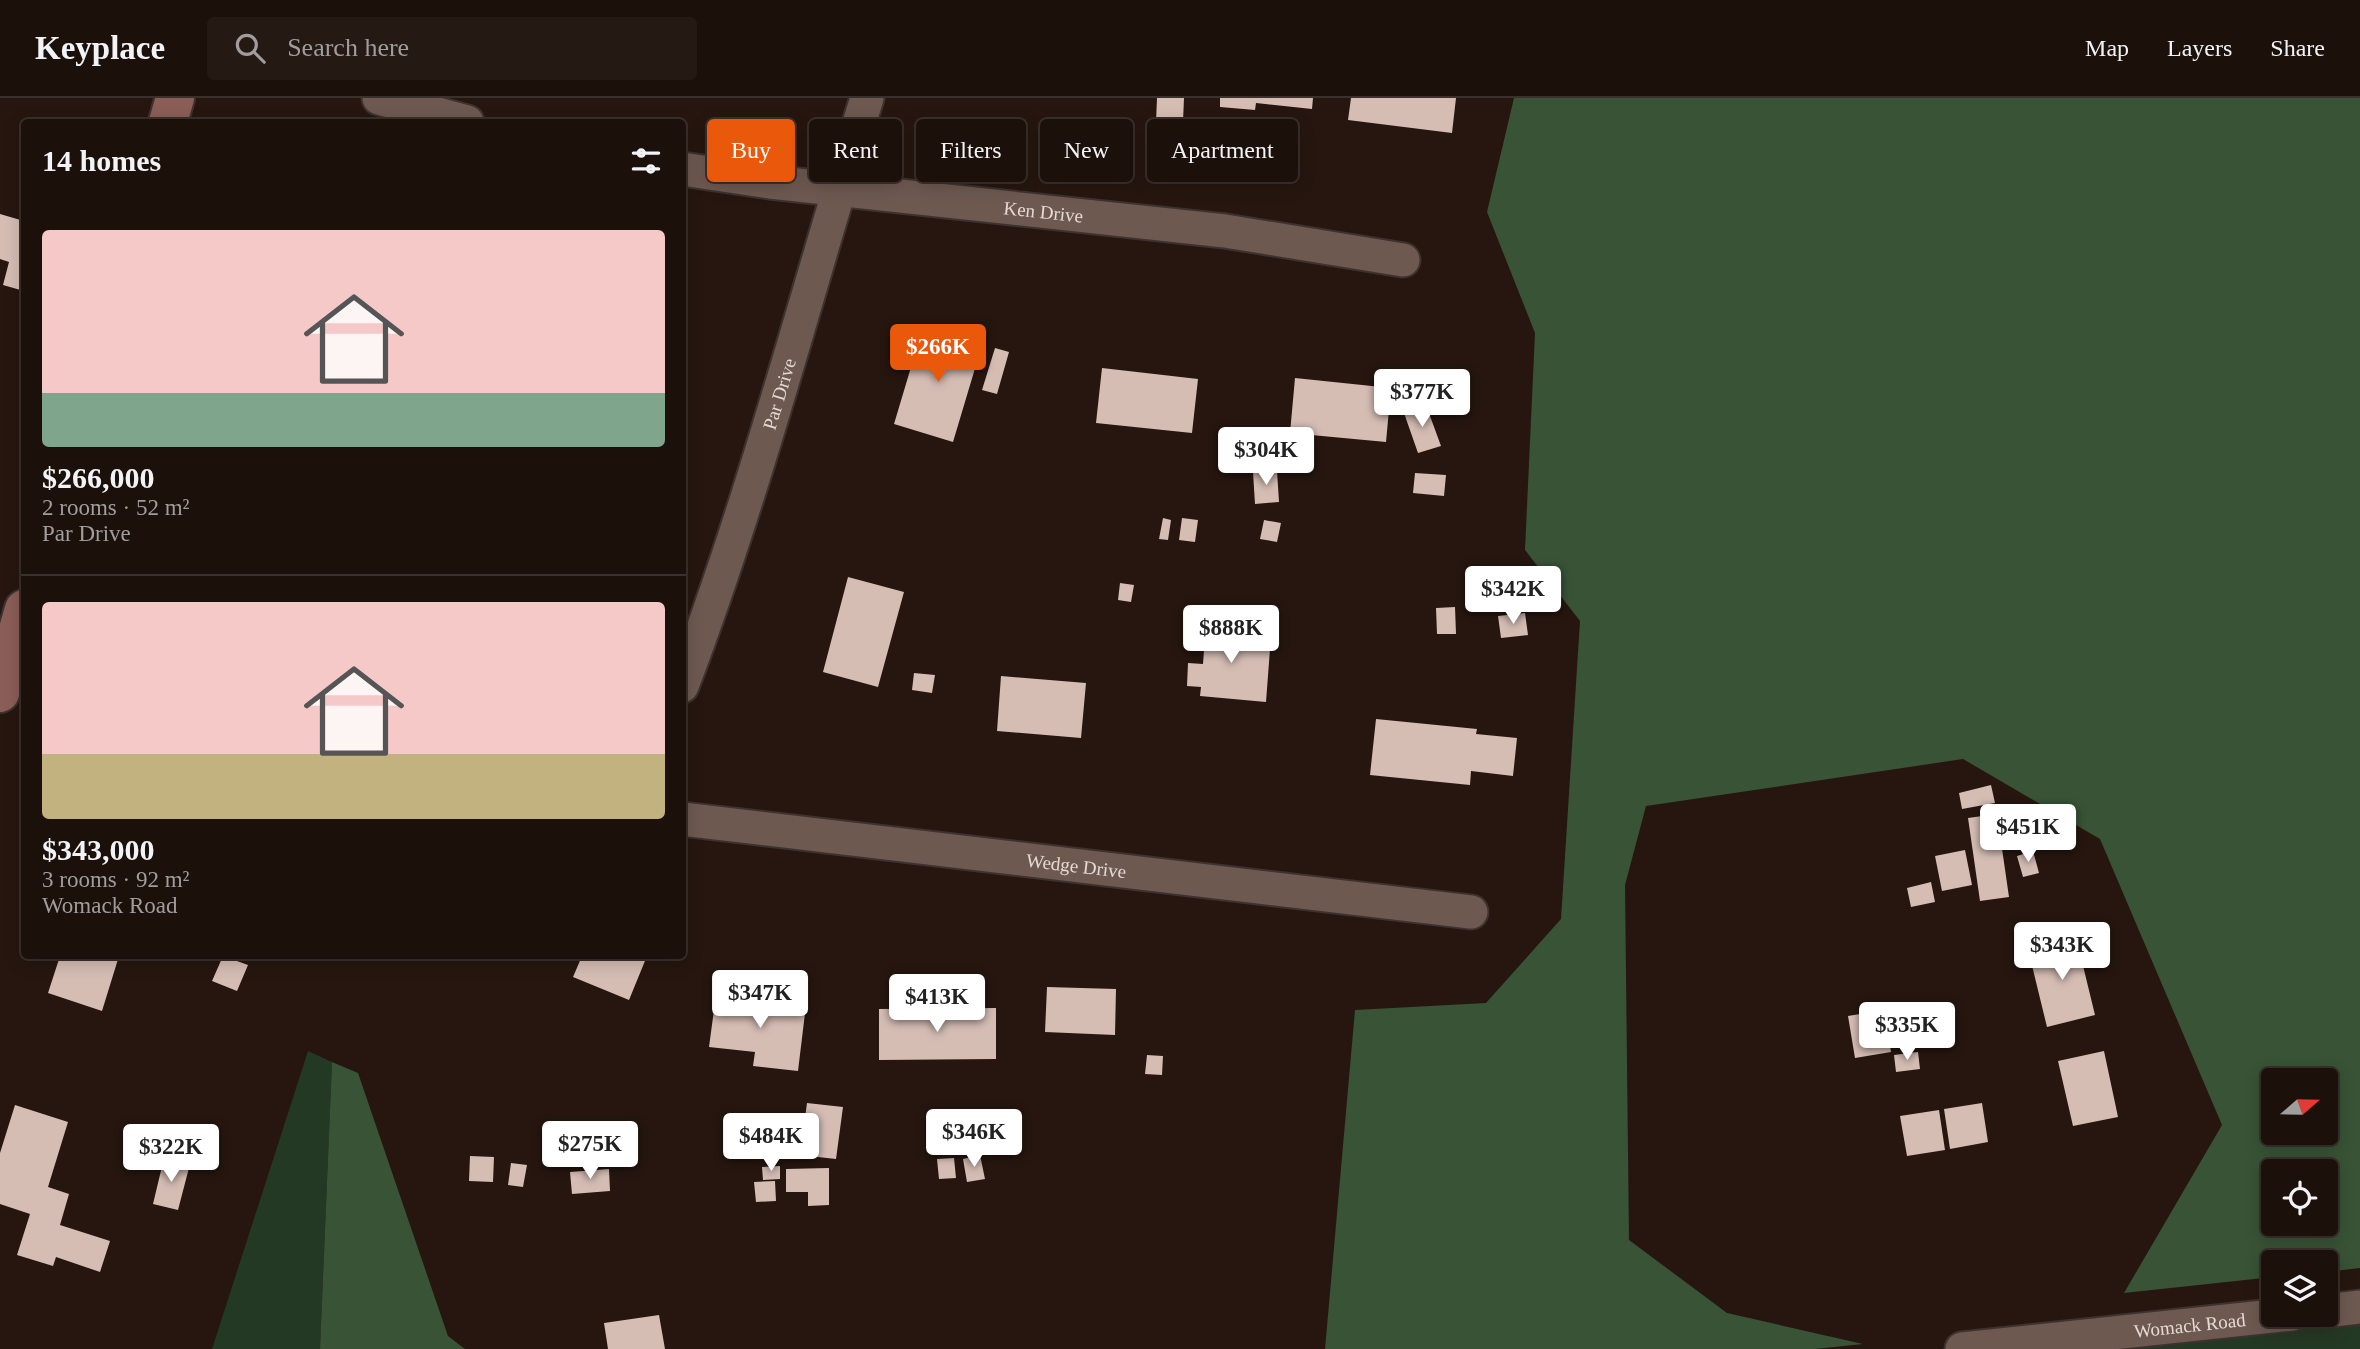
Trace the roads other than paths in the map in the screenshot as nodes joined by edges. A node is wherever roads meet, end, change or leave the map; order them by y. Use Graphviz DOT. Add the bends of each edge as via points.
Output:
graph roads {
  1 [pos="175,98"];
  2 [pos="379,98"];
  3 [pos="867,98"];
  4 [pos="169,119"];
  5 [pos="456,119"];
  6 [pos="686,170"];
  7 [pos="839,190"];
  8 [pos="1404,260"];
  9 [pos="21,620"];
  10 [pos="686,675"];
  11 [pos="0,693"];
  12 [pos="686,819"];
  13 [pos="1471,912"];
  14 [pos="2360,1307"];
  15 [pos="2338,1310"];
  16 [pos="2261,1317"];
  17 [pos="1962,1349"];
  1 -- 4 [label="street"];
  2 -- 5 [label="street"];
  3 -- 7 [label="street, Par Drive"];
  6 -- 7 [label="street, Ken Drive"];
  7 -- 8 [label="street, Ken Drive" via="1225,231"];
  7 -- 10 [label="street, Par Drive" via="710,612"];
  9 -- 11 [label="street"];
  12 -- 13 [label="street, Wedge Drive"];
  14 -- 15 [label="street"];
  16 -- 17 [label="street, Womack Road"];
}
